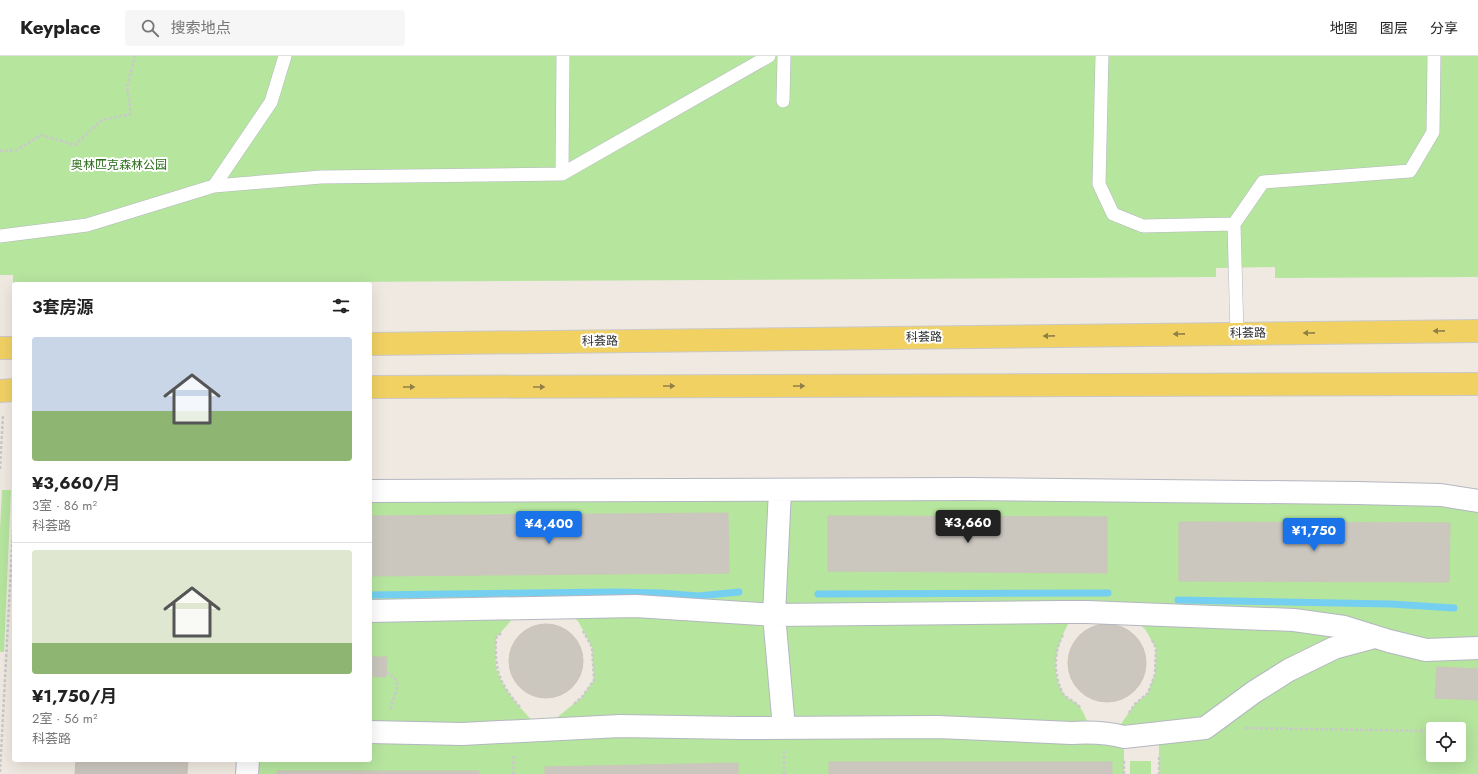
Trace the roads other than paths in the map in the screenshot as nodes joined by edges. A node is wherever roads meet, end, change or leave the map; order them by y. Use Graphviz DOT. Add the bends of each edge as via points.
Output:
graph roads {
  1 [pos="285,56"];
  2 [pos="563,56"];
  3 [pos="769,56"];
  4 [pos="784,56"];
  5 [pos="1102,56"];
  6 [pos="1434,56"];
  7 [pos="783,101"];
  8 [pos="562,174"];
  9 [pos="214,186"];
  10 [pos="1234,224"];
  11 [pos="0,236"];
  12 [pos="1478,331"];
  13 [pos="1237,334"];
  14 [pos="372,344"];
  15 [pos="0,348"];
  16 [pos="12,348"];
  17 [pos="1478,384"];
  18 [pos="372,387"];
  19 [pos="780,490"];
  20 [pos="372,491"];
  21 [pos="1478,501"];
  22 [pos="372,611"];
  23 [pos="774,615"];
  24 [pos="1375,637"];
  25 [pos="1478,648"];
  26 [pos="784,728"];
  27 [pos="378,732"];
  28 [pos="248,762"];
  29 [pos="248,774"];
  1 -- 9 [label="lane" via="271,102"];
  2 -- 8 [label="lane"];
  3 -- 8 [label="lane"];
  4 -- 7 [label="lane"];
  5 -- 10 [label="lane" via="1099,184 1113,214 1143,226"];
  6 -- 10 [label="lane" via="1433,132 1410,171 1264,182"];
  8 -- 9 [label="lane" via="321,177"];
  9 -- 11 [label="lane" via="87,225"];
  10 -- 13 [label="lane"];
  12 -- 13 [label="main road, 科荟路, one-way"];
  13 -- 14 [label="main road, 科荟路, one-way"];
  15 -- 16 [label="main road"];
  18 -- 17 [label="main road, one-way"];
  19 -- 20 [label="street"];
  19 -- 21 [label="street" via="1356,493 1441,495"];
  19 -- 23 [label="street"];
  22 -- 23 [label="street" via="636,606"];
  23 -- 24 [label="street" via="1087,612 1294,620 1344,627"];
  23 -- 26 [label="street"];
  24 -- 25 [label="street" via="1426,650"];
  24 -- 26 [label="street" via="1334,648 1289,670 1205,728 1124,737 1092,732 938,727"];
  26 -- 27 [label="street" via="620,726 462,734"];
  28 -- 29 [label="street"];
}
